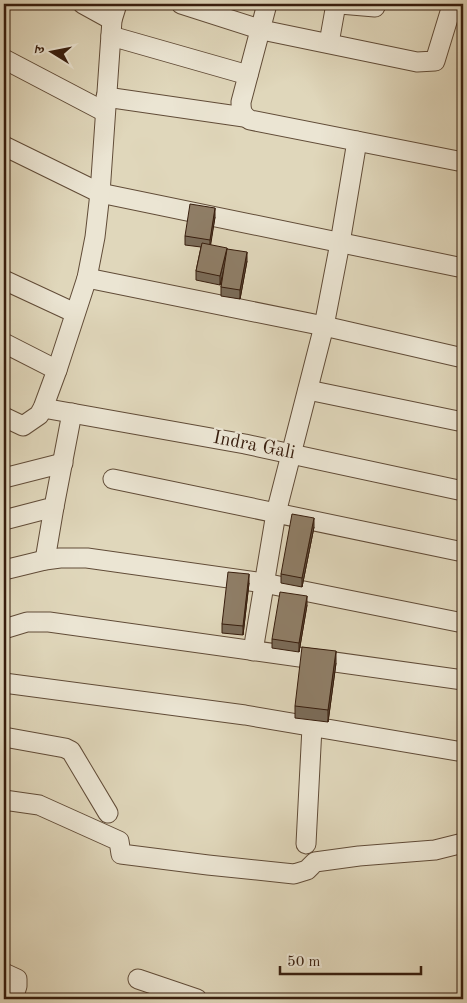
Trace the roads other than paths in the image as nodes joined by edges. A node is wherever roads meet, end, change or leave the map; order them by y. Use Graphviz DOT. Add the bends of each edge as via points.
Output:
graph roads {
  1 [pos="83,4"];
  2 [pos="181,4"];
  3 [pos="267,4"];
  4 [pos="336,4"];
  5 [pos="340,4"];
  6 [pos="376,4"];
  7 [pos="455,10"];
  8 [pos="113,20"];
  9 [pos="262,30"];
  10 [pos="329,43"];
  11 [pos="4,59"];
  12 [pos="248,75"];
  13 [pos="106,105"];
  14 [pos="244,116"];
  15 [pos="357,141"];
  16 [pos="4,146"];
  17 [pos="463,162"];
  18 [pos="100,192"];
  19 [pos="340,243"];
  20 [pos="463,268"];
  21 [pos="87,278"];
  22 [pos="4,280"];
  23 [pos="75,313"];
  24 [pos="324,326"];
  25 [pos="4,343"];
  26 [pos="463,358"];
  27 [pos="57,370"];
  28 [pos="308,390"];
  29 [pos="41,411"];
  30 [pos="72,413"];
  31 [pos="4,417"];
  32 [pos="463,422"];
  33 [pos="23,426"];
  34 [pos="4,430"];
  35 [pos="291,453"];
  36 [pos="63,463"];
  37 [pos="4,478"];
  38 [pos="113,479"];
  39 [pos="463,491"];
  40 [pos="54,507"];
  41 [pos="276,513"];
  42 [pos="4,520"];
  43 [pos="463,552"];
  44 [pos="45,560"];
  45 [pos="4,570"];
  46 [pos="264,583"];
  47 [pos="463,623"];
  48 [pos="4,630"];
  49 [pos="253,651"];
  50 [pos="463,680"];
  51 [pos="4,683"];
  52 [pos="312,727"];
  53 [pos="4,737"];
  54 [pos="463,752"];
  55 [pos="4,800"];
  56 [pos="108,813"];
  57 [pos="463,843"];
  58 [pos="306,844"];
  59 [pos="4,973"];
  60 [pos="138,979"];
  61 [pos="13,999"];
  62 [pos="197,999"];
  1 -- 8 [label="street"];
  2 -- 9 [label="street"];
  3 -- 9 [label="street"];
  4 -- 10 [label="street"];
  5 -- 6 [label="street" via="375,7"];
  7 -- 10 [label="street" via="434,61 417,62"];
  8 -- 12 [label="street"];
  8 -- 13 [label="street"];
  9 -- 10 [label="street"];
  9 -- 12 [label="street"];
  11 -- 13 [label="street"];
  12 -- 14 [label="street" via="241,102"];
  13 -- 14 [label="street"];
  13 -- 18 [label="street"];
  14 -- 15 [label="street" via="250,120"];
  15 -- 17 [label="street"];
  15 -- 19 [label="street"];
  16 -- 18 [label="street"];
  18 -- 19 [label="street"];
  18 -- 21 [label="street"];
  19 -- 20 [label="street"];
  19 -- 24 [label="street"];
  21 -- 23 [label="street"];
  21 -- 24 [label="street"];
  22 -- 23 [label="street"];
  23 -- 27 [label="street"];
  24 -- 26 [label="street"];
  24 -- 28 [label="street"];
  25 -- 27 [label="street"];
  27 -- 29 [label="street"];
  28 -- 32 [label="street"];
  28 -- 35 [label="street"];
  29 -- 30 [label="street, Indra Gali"];
  29 -- 33 [label="street"];
  30 -- 35 [label="street, Indra Gali"];
  30 -- 36 [label="street"];
  31 -- 33 [label="street"];
  33 -- 34 [label="street"];
  35 -- 39 [label="street, Indra Gali"];
  35 -- 41 [label="street"];
  36 -- 37 [label="street"];
  36 -- 40 [label="street"];
  38 -- 41 [label="street"];
  40 -- 42 [label="street"];
  40 -- 44 [label="street"];
  41 -- 43 [label="street"];
  41 -- 46 [label="street"];
  44 -- 45 [label="street"];
  44 -- 46 [label="street" via="87,558"];
  46 -- 47 [label="street"];
  46 -- 49 [label="street"];
  48 -- 49 [label="street" via="27,622 49,622"];
  49 -- 50 [label="street"];
  51 -- 52 [label="street" via="156,702"];
  52 -- 54 [label="street"];
  52 -- 58 [label="street"];
  53 -- 56 [label="street" via="71,751"];
  55 -- 57 [label="street" via="39,805 73,819 119,841 121,854 294,874 308,870 316,862 435,850"];
  59 -- 61 [label="street" via="17,978"];
  60 -- 62 [label="street"];
}
